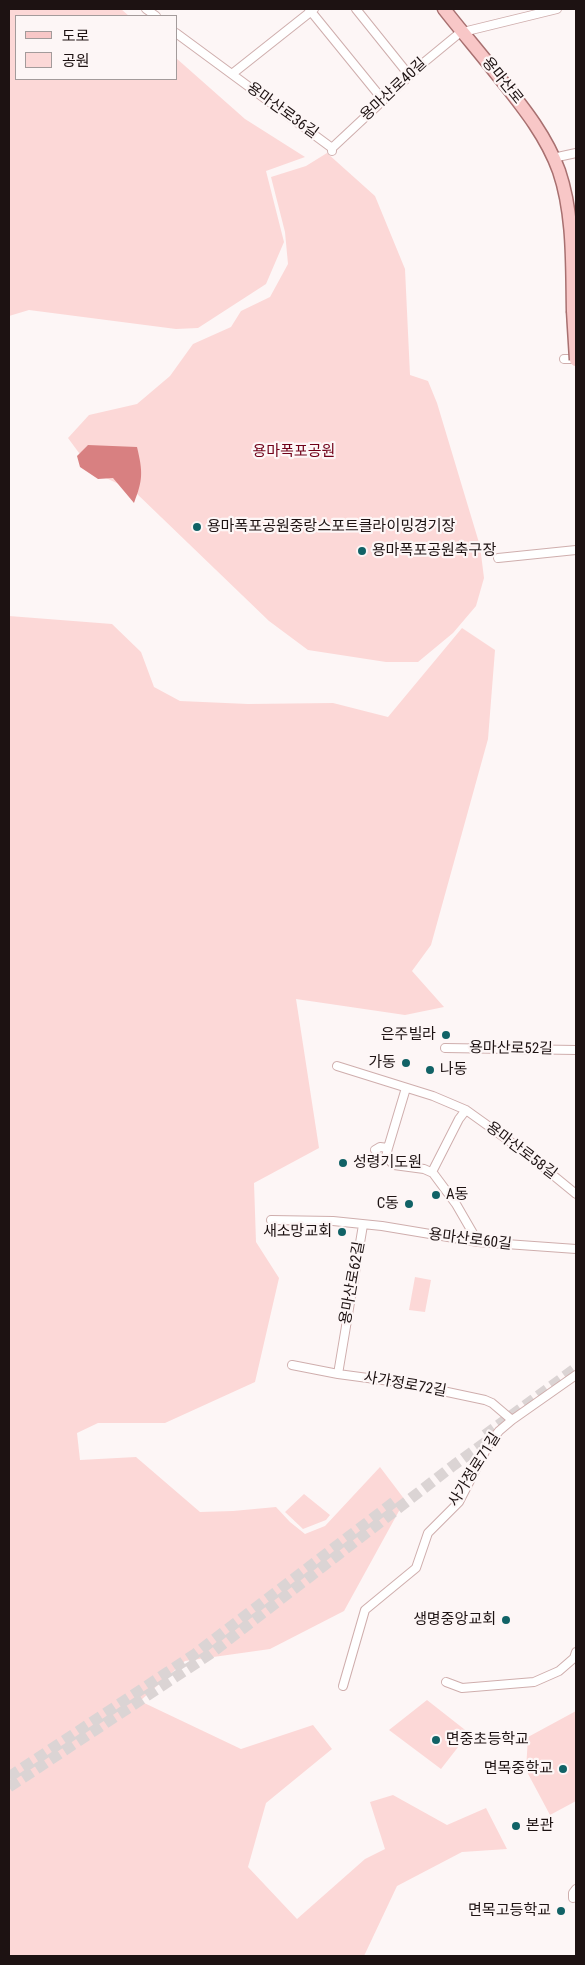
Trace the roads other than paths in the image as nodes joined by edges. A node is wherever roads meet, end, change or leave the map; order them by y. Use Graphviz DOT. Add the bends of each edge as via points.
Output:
graph roads {
  1 [pos="356,9"];
  2 [pos="444,9"];
  3 [pos="557,9"];
  4 [pos="312,10"];
  5 [pos="528,12"];
  6 [pos="462,31"];
  7 [pos="178,34"];
  8 [pos="232,74"];
  9 [pos="409,75"];
  10 [pos="383,100"];
  11 [pos="332,150"];
  12 [pos="576,153"];
  13 [pos="553,158"];
  14 [pos="572,360"];
  15 [pos="576,550"];
  16 [pos="498,558"];
  17 [pos="445,1048"];
  18 [pos="576,1050"];
  19 [pos="337,1066"];
  20 [pos="406,1088"];
  21 [pos="466,1110"];
  22 [pos="388,1148"];
  23 [pos="374,1150"];
  24 [pos="432,1172"];
  25 [pos="576,1194"];
  26 [pos="271,1220"];
  27 [pos="363,1225"];
  28 [pos="478,1242"];
  29 [pos="576,1249"];
  30 [pos="292,1365"];
  31 [pos="338,1374"];
  32 [pos="576,1374"];
  33 [pos="512,1420"];
  34 [pos="575,1657"];
  35 [pos="446,1682"];
  36 [pos="343,1686"];
  37 [pos="576,1889"];
  38 [pos="573,1898"];
  1 -- 9 [label="street"];
  2 -- 6 [label="main road, 용마산로"];
  3 -- 5 [label="street"];
  4 -- 8 [label="street, 용마산로36길"];
  4 -- 10 [label="street, 용마산로36길"];
  5 -- 6 [label="street"];
  6 -- 9 [label="street, 용마산로40길"];
  6 -- 13 [label="main road, 용마산로" via="530,117"];
  7 -- 8 [label="street, 용마산로36길"];
  8 -- 11 [label="street, 용마산로36길"];
  9 -- 10 [label="street, 용마산로40길"];
  10 -- 11 [label="street, 용마산로40길"];
  12 -- 13 [label="street"];
  13 -- 14 [label="main road, 용마산로, bridge" via="564,191 570,228"];
  15 -- 16 [label="street"];
  17 -- 18 [label="street, 용마산로52길"];
  19 -- 20 [label="street, 용마산로58길"];
  20 -- 21 [label="street, 용마산로58길"];
  20 -- 22 [label="street"];
  21 -- 24 [label="street"];
  21 -- 25 [label="street, 용마산로58길"];
  22 -- 23 [label="street"];
  22 -- 24 [label="street" via="386,1157 394,1164"];
  24 -- 28 [label="street" via="455,1202"];
  26 -- 27 [label="street, 용마산로62길" via="322,1220"];
  27 -- 28 [label="street, 용마산로60길"];
  27 -- 31 [label="street, 용마산로62길"];
  28 -- 29 [label="street, 용마산로60길"];
  30 -- 31 [label="street, 사가정로72길"];
  31 -- 33 [label="street, 사가정로72길" via="405,1383 485,1400"];
  32 -- 33 [label="street, 사가정로71길"];
  33 -- 36 [label="street, 사가정로71길" via="489,1444 459,1502 429,1531 416,1568 365,1610"];
  34 -- 35 [label="street" via="559,1671 534,1682 462,1688"];
  37 -- 38 [label="street"];
}
